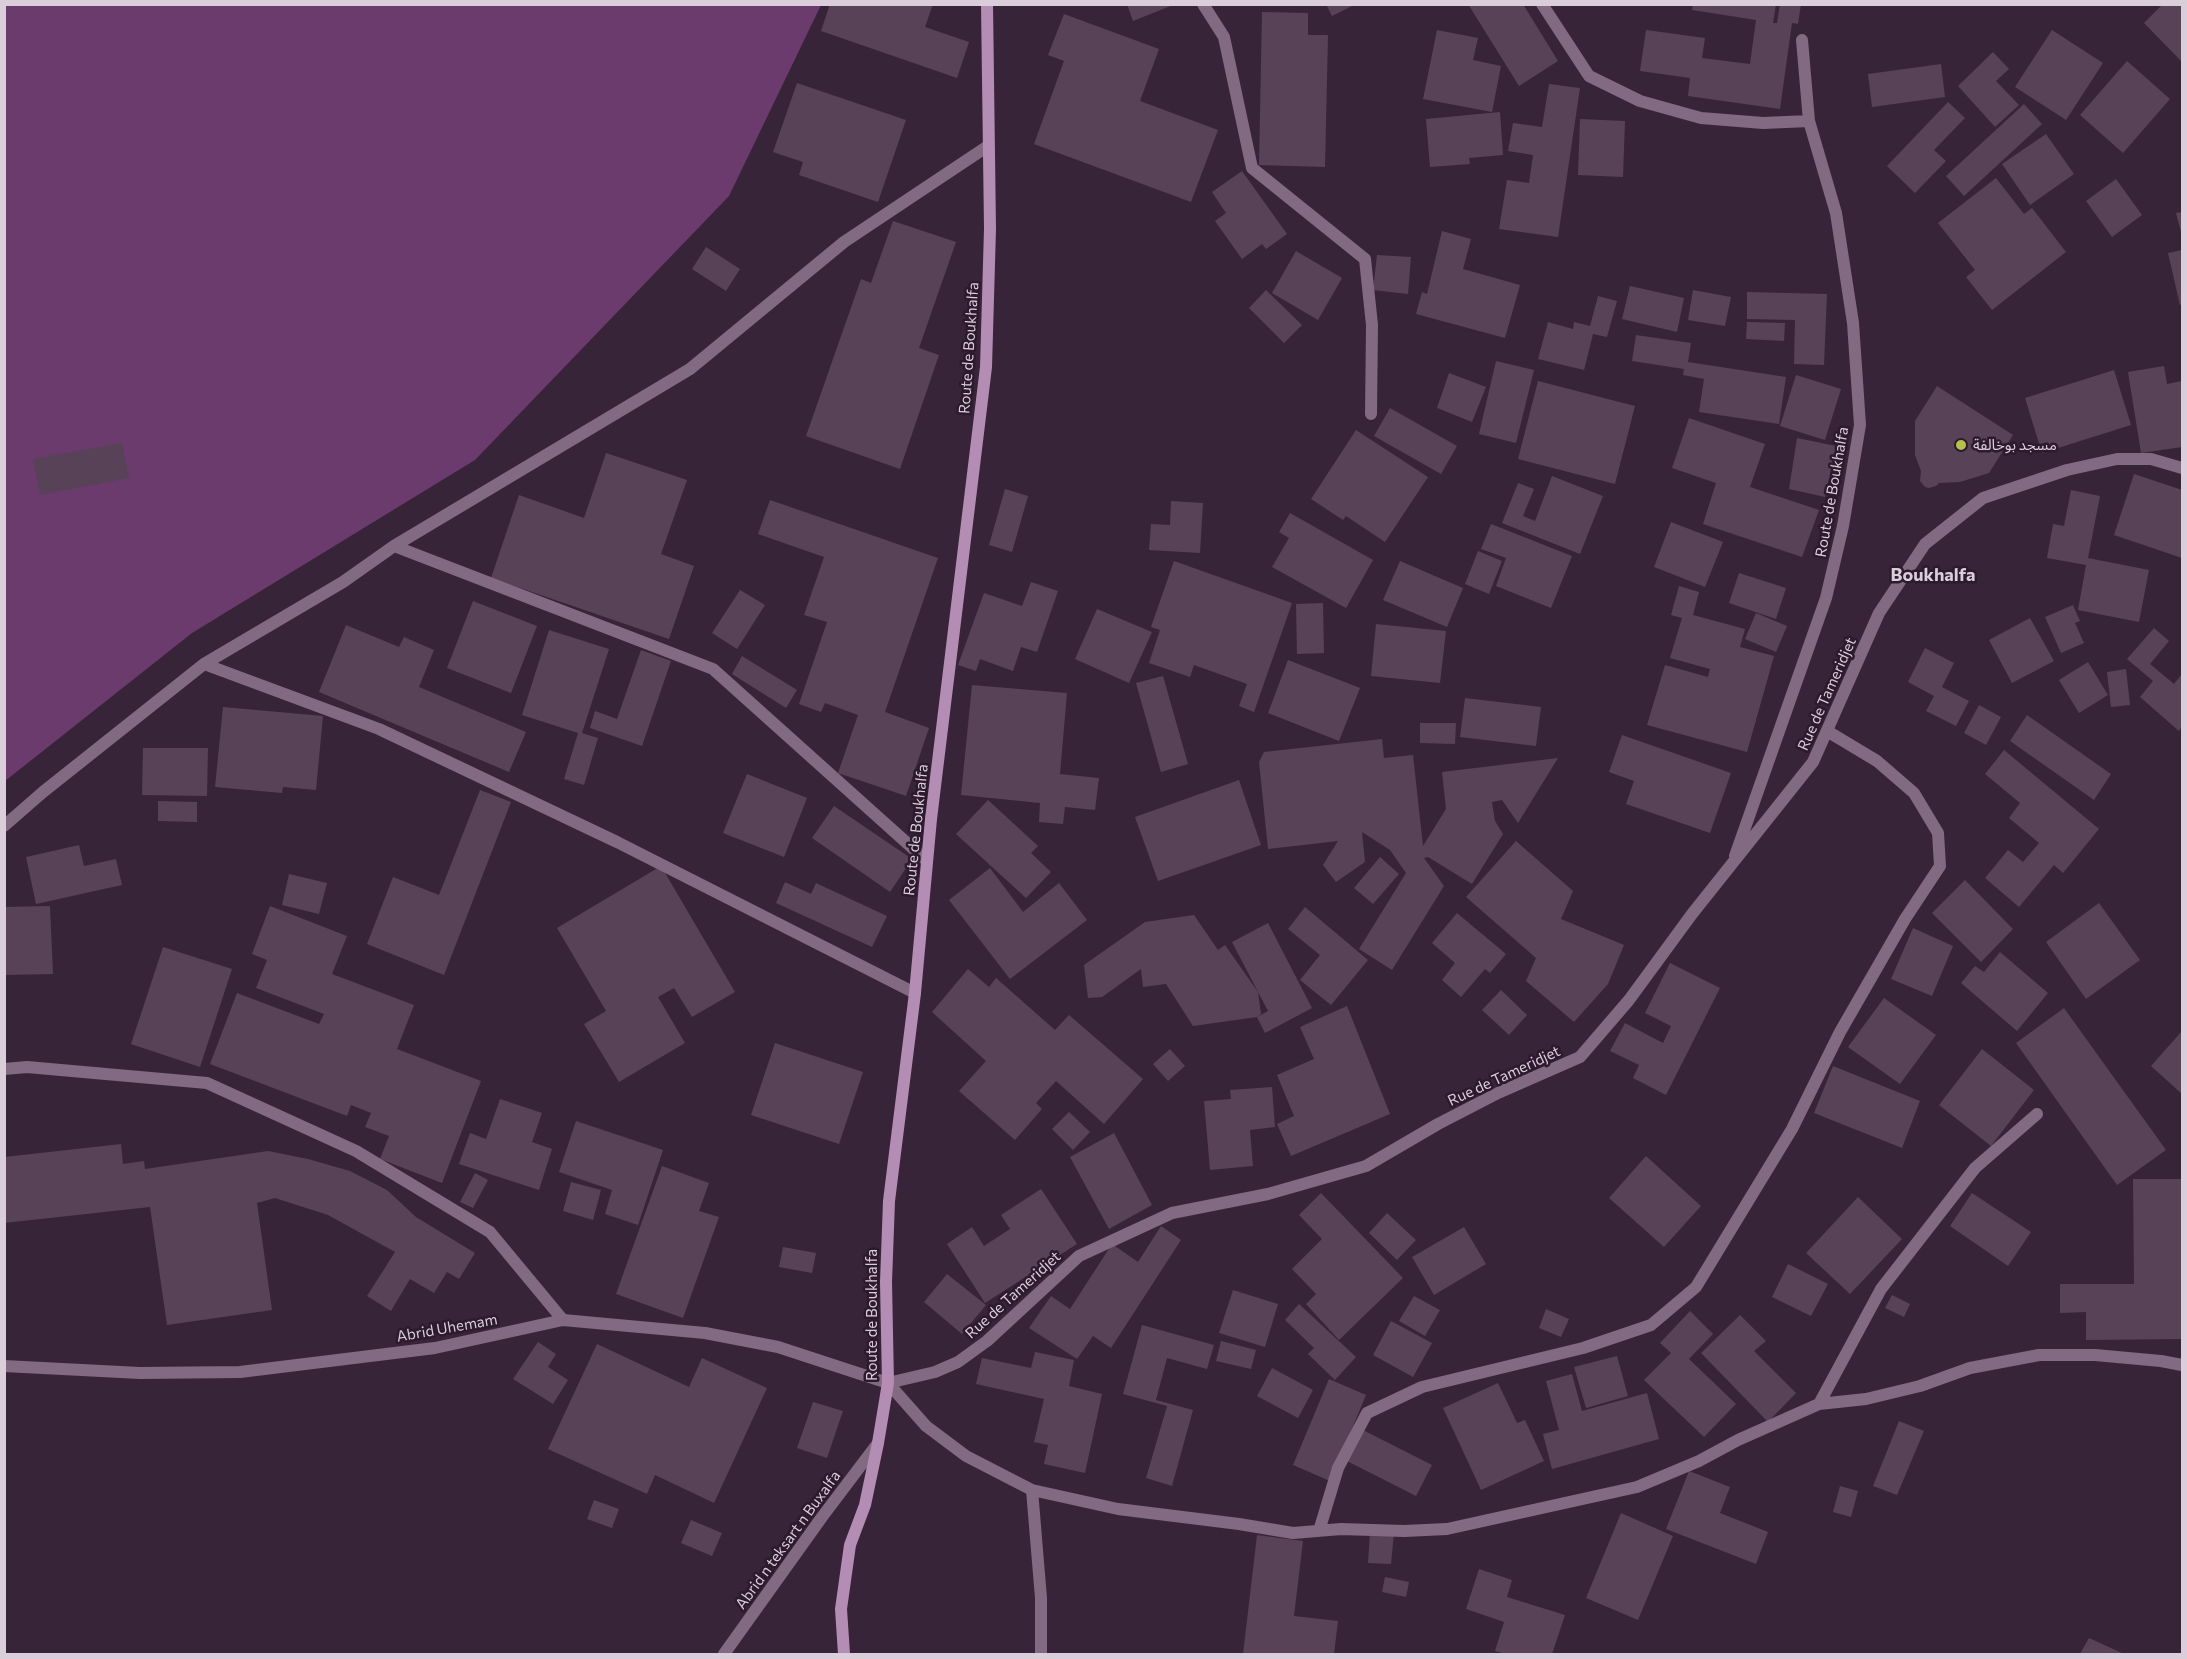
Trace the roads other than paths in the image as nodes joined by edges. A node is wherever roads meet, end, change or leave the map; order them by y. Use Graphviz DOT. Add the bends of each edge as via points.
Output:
graph roads {
  1 [pos="987,4"];
  2 [pos="1203,4"];
  3 [pos="1542,4"];
  4 [pos="1802,40"];
  5 [pos="1809,122"];
  6 [pos="988,146"];
  7 [pos="1371,414"];
  8 [pos="2182,468"];
  9 [pos="394,546"];
  10 [pos="204,664"];
  11 [pos="1827,731"];
  12 [pos="4,826"];
  13 [pos="927,861"];
  14 [pos="1731,865"];
  15 [pos="915,993"];
  16 [pos="4,1069"];
  17 [pos="2037,1114"];
  18 [pos="563,1320"];
  19 [pos="2182,1365"];
  20 [pos="4,1366"];
  21 [pos="888,1383"];
  22 [pos="1819,1404"];
  23 [pos="878,1443"];
  24 [pos="1032,1490"];
  25 [pos="1319,1531"];
  26 [pos="724,1654"];
  27 [pos="844,1654"];
  28 [pos="1041,1654"];
  1 -- 6 [label="main road, Route de Boukhalfa"];
  2 -- 7 [label="street" via="1224,37 1252,168 1365,260 1372,325"];
  3 -- 5 [label="street" via="1589,76 1640,101 1701,118"];
  4 -- 5 [label="street, Route de Boukhalfa"];
  5 -- 14 [label="street, Route de Boukhalfa" via="1836,213 1853,324 1860,425 1826,598"];
  6 -- 9 [label="street" via="844,242 690,369"];
  6 -- 13 [label="main road, Route de Boukhalfa" via="986,367"];
  8 -- 11 [label="street, Rue de Tameridjet" via="2151,459 2117,459 2067,470 1983,498 1925,544 1879,613"];
  9 -- 10 [label="street" via="343,582"];
  9 -- 13 [label="street" via="713,669"];
  10 -- 12 [label="street"];
  10 -- 15 [label="street" via="379,729 617,842"];
  11 -- 14 [label="street, Rue de Tameridjet" via="1814,762"];
  11 -- 25 [label="street" via="1877,761 1914,793 1938,833 1940,866 1840,1032 1792,1129 1696,1287 1651,1324 1583,1348 1422,1387 1367,1413 1338,1468"];
  13 -- 15 [label="main road, Route de Boukhalfa"];
  14 -- 21 [label="street, Rue de Tameridjet" via="1580,1058 1458,1114 1366,1166 1268,1194 1172,1213 1079,1256 987,1341 958,1362"];
  15 -- 21 [label="main road, Route de Boukhalfa" via="889,1201"];
  16 -- 18 [label="street" via="27,1067 207,1083 356,1151 490,1232"];
  17 -- 22 [label="street" via="1976,1168 1881,1289"];
  18 -- 20 [label="street, Abrid Uhemam" via="435,1348 240,1371 140,1373"];
  18 -- 21 [label="street, Abrid Uhemam" via="705,1333 778,1347"];
  19 -- 22 [label="street" via="2094,1354 2039,1355 1970,1368 1866,1400"];
  21 -- 23 [label="main road, Route de Boukhalfa"];
  21 -- 24 [label="street" via="926,1426 966,1456"];
  22 -- 25 [label="street" via="1637,1487 1447,1529"];
  23 -- 26 [label="street, Abrid n teksart n Buxalfa"];
  23 -- 27 [label="main road, Route de Boukhalfa" via="865,1504 850,1545 842,1609"];
  24 -- 25 [label="street" via="1118,1509 1293,1533"];
  24 -- 28 [label="street" via="1041,1598"];
}
